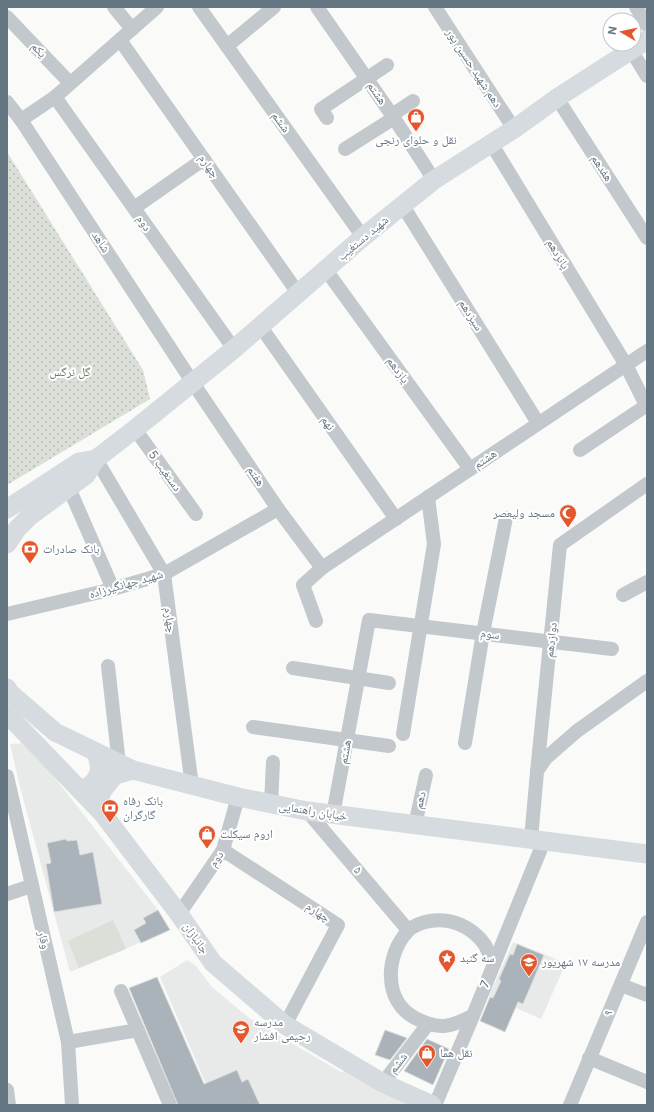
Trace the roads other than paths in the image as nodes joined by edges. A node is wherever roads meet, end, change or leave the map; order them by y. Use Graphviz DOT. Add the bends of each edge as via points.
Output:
graph roads {
  1 [pos="114,7"];
  2 [pos="157,7"];
  3 [pos="199,7"];
  4 [pos="274,7"];
  5 [pos="317,7"];
  6 [pos="435,7"];
  7 [pos="636,7"];
  8 [pos="7,17"];
  9 [pos="647,25"];
  10 [pos="132,29"];
  11 [pos="120,40"];
  12 [pos="227,46"];
  13 [pos="628,52"];
  14 [pos="632,52"];
  15 [pos="388,65"];
  16 [pos="647,76"];
  17 [pos="367,79"];
  18 [pos="70,83"];
  19 [pos="55,97"];
  20 [pos="556,98"];
  21 [pos="414,101"];
  22 [pos="7,102"];
  23 [pos="393,117"];
  24 [pos="327,118"];
  25 [pos="21,120"];
  26 [pos="514,129"];
  27 [pos="491,143"];
  28 [pos="345,149"];
  29 [pos="204,159"];
  30 [pos="434,180"];
  31 [pos="403,206"];
  32 [pos="134,208"];
  33 [pos="363,236"];
  34 [pos="647,238"];
  35 [pos="326,270"];
  36 [pos="298,293"];
  37 [pos="261,327"];
  38 [pos="234,349"];
  39 [pos="647,350"];
  40 [pos="626,365"];
  41 [pos="193,383"];
  42 [pos="647,406"];
  43 [pos="538,423"];
  44 [pos="135,429"];
  45 [pos="580,450"];
  46 [pos="96,459"];
  47 [pos="470,469"];
  48 [pos="647,484"];
  49 [pos="69,488"];
  50 [pos="428,497"];
  51 [pos="7,509"];
  52 [pos="278,509"];
  53 [pos="196,514"];
  54 [pos="506,518"];
  55 [pos="396,519"];
  56 [pos="7,544"];
  57 [pos="322,568"];
  58 [pos="164,574"];
  59 [pos="647,582"];
  60 [pos="113,589"];
  61 [pos="623,595"];
  62 [pos="7,614"];
  63 [pos="369,620"];
  64 [pos="316,621"];
  65 [pos="421,626"];
  66 [pos="483,633"];
  67 [pos="550,641"];
  68 [pos="612,649"];
  69 [pos="108,666"];
  70 [pos="293,668"];
  71 [pos="358,679"];
  72 [pos="647,680"];
  73 [pos="389,683"];
  74 [pos="7,688"];
  75 [pos="7,714"];
  76 [pos="253,727"];
  77 [pos="403,734"];
  78 [pos="347,741"];
  79 [pos="465,743"];
  80 [pos="389,746"];
  81 [pos="96,752"];
  82 [pos="273,762"];
  83 [pos="126,767"];
  84 [pos="537,772"];
  85 [pos="426,775"];
  86 [pos="7,776"];
  87 [pos="192,786"];
  88 [pos="78,788"];
  89 [pos="238,797"];
  90 [pos="271,804"];
  91 [pos="307,811"];
  92 [pos="102,814"];
  93 [pos="333,815"];
  94 [pos="415,825"];
  95 [pos="538,840"];
  96 [pos="223,850"];
  97 [pos="647,854"];
  98 [pos="31,886"];
  99 [pos="7,894"];
  100 [pos="179,914"];
  101 [pos="647,922"];
  102 [pos="408,930"];
  103 [pos="494,964"];
  104 [pos="620,985"];
  105 [pos="121,991"];
  106 [pos="647,995"];
  107 [pos="472,1016"];
  108 [pos="428,1024"];
  109 [pos="285,1025"];
  110 [pos="138,1030"];
  111 [pos="68,1042"];
  112 [pos="589,1058"];
  113 [pos="647,1082"];
  114 [pos="383,1083"];
  115 [pos="7,1090"];
  116 [pos="9,1105"];
  117 [pos="72,1105"];
  118 [pos="170,1105"];
  119 [pos="433,1105"];
  120 [pos="570,1105"];
  1 -- 10 [label="street"];
  2 -- 10 [label="street"];
  3 -- 12 [label="street, ششم"];
  4 -- 12 [label="street"];
  5 -- 17 [label="street, هشتم"];
  6 -- 26 [label="street, دهم شهید حسین پور"];
  7 -- 9 [label="street"];
  8 -- 18 [label="street, یکم"];
  10 -- 11 [label="street"];
  11 -- 18 [label="street"];
  11 -- 29 [label="street, چهارم"];
  12 -- 33 [label="street, ششم"];
  13 -- 20 [label="main road, شهید دستغیب"];
  14 -- 16 [label="street"];
  15 -- 17 [label="street"];
  17 -- 23 [label="street, هشتم"];
  17 -- 24 [label="street" via="321,109"];
  18 -- 19 [label="street"];
  19 -- 25 [label="street"];
  19 -- 32 [label="street, دوم"];
  20 -- 26 [label="main road, شهید دستغیب"];
  20 -- 34 [label="street, هفدهم"];
  21 -- 23 [label="street"];
  22 -- 25 [label="street, شاهد"];
  23 -- 28 [label="street"];
  23 -- 30 [label="street, هشتم"];
  25 -- 41 [label="street, شاهد"];
  26 -- 27 [label="main road, شهید دستغیب"];
  27 -- 30 [label="main road, شهید دستغیب"];
  27 -- 40 [label="street, پانزدهم"];
  29 -- 32 [label="street"];
  29 -- 36 [label="street, چهارم"];
  30 -- 31 [label="main road, شهید دستغیب"];
  31 -- 33 [label="main road, شهید دستغیب"];
  31 -- 43 [label="street, سیزدهم"];
  32 -- 38 [label="street, دوم"];
  33 -- 35 [label="main road, شهید دستغیب"];
  35 -- 36 [label="main road, شهید دستغیب"];
  35 -- 47 [label="street, یازدهم"];
  36 -- 37 [label="main road, شهید دستغیب"];
  37 -- 38 [label="main road, شهید دستغیب"];
  37 -- 55 [label="street, نهم"];
  38 -- 41 [label="main road, شهید دستغیب"];
  39 -- 40 [label="street, هشتم"];
  40 -- 42 [label="street, پانزدهم"];
  40 -- 43 [label="street, هشتم"];
  41 -- 44 [label="main road, شهید دستغیب"];
  41 -- 52 [label="street, هفتم"];
  42 -- 45 [label="street"];
  43 -- 47 [label="street, هشتم"];
  44 -- 46 [label="main road, شهید دستغیب"];
  44 -- 53 [label="street, دستغیب 5"];
  46 -- 49 [label="main road" via="86,475"];
  46 -- 51 [label="main road" via="79,462"];
  46 -- 58 [label="street"];
  47 -- 50 [label="street, هشتم"];
  48 -- 67 [label="street, دوازدهم" via="560,545"];
  49 -- 56 [label="main road" via="30,516 16,529"];
  49 -- 60 [label="street"];
  50 -- 55 [label="street, هشتم"];
  50 -- 65 [label="street" via="434,544"];
  52 -- 57 [label="street, هفتم"];
  52 -- 58 [label="street, شهید جهانگیرزاده"];
  54 -- 66 [label="street"];
  55 -- 57 [label="street, هشتم"];
  57 -- 64 [label="street, هشتم" via="303,585"];
  58 -- 60 [label="street, شهید جهانگیرزاده"];
  58 -- 87 [label="street, چهارم"];
  59 -- 61 [label="street"];
  60 -- 62 [label="street, شهید جهانگیرزاده"];
  63 -- 65 [label="street, سوم"];
  63 -- 71 [label="street, هشتم"];
  65 -- 66 [label="street, سوم"];
  65 -- 77 [label="street"];
  66 -- 67 [label="street, سوم"];
  66 -- 79 [label="street"];
  67 -- 68 [label="street, سوم"];
  67 -- 84 [label="street, دوازدهم"];
  69 -- 83 [label="street"];
  70 -- 71 [label="street"];
  71 -- 73 [label="street"];
  71 -- 78 [label="street, هشتم"];
  72 -- 84 [label="street" via="578,731 546,758"];
  74 -- 81 [label="main road, خیابان راهنمایی" via="55,732"];
  75 -- 88 [label="main road, جانبازان"];
  76 -- 78 [label="street"];
  78 -- 80 [label="street"];
  78 -- 93 [label="street, هشتم"];
  81 -- 83 [label="main road, خیابان راهنمایی"];
  81 -- 88 [label="main road" via="99,763 97,777 93,784 85,789"];
  82 -- 90 [label="street"];
  83 -- 87 [label="main road, خیابان راهنمایی"];
  83 -- 92 [label="main road" via="115,775 102,791 99,801"];
  84 -- 95 [label="street, دوازدهم"];
  85 -- 94 [label="street, دهم"];
  86 -- 98 [label="street, وقار"];
  87 -- 89 [label="main road, خیابان راهنمایی"];
  88 -- 92 [label="main road, جانبازان"];
  89 -- 90 [label="main road, خیابان راهنمایی"];
  89 -- 96 [label="street, دوم"];
  90 -- 91 [label="main road, خیابان راهنمایی"];
  91 -- 93 [label="main road, خیابان راهنمایی"];
  91 -- 102 [label="street, ۵"];
  92 -- 100 [label="main road, جانبازان"];
  93 -- 94 [label="main road, خیابان راهنمایی"];
  94 -- 95 [label="main road, خیابان راهنمایی"];
  95 -- 97 [label="main road, خیابان راهنمایی"];
  95 -- 103 [label="street, 7"];
  96 -- 100 [label="street, دوم"];
  96 -- 109 [label="street, چهارم" via="338,925"];
  98 -- 99 [label="street"];
  98 -- 111 [label="street, وقار"];
  100 -- 109 [label="main road, جانبازان" via="213,963"];
  101 -- 104 [label="street, ۹"];
  102 -- 103 [label="street" via="424,922 441,920 458,923 473,932 485,945"];
  102 -- 108 [label="street" via="393,957 390,973 393,990 401,1005 413,1017"];
  103 -- 107 [label="street, 7"];
  104 -- 106 [label="street"];
  104 -- 112 [label="street, ۹"];
  105 -- 110 [label="street"];
  107 -- 108 [label="street" via="455,1025"];
  107 -- 119 [label="street, 7"];
  108 -- 114 [label="street, ششم"];
  109 -- 114 [label="main road, جانبازان"];
  110 -- 111 [label="street"];
  110 -- 118 [label="street"];
  111 -- 117 [label="street, وقار"];
  112 -- 113 [label="street"];
  112 -- 120 [label="street, ۹"];
  114 -- 119 [label="main road, جانبازان"];
  115 -- 116 [label="street"];
}
